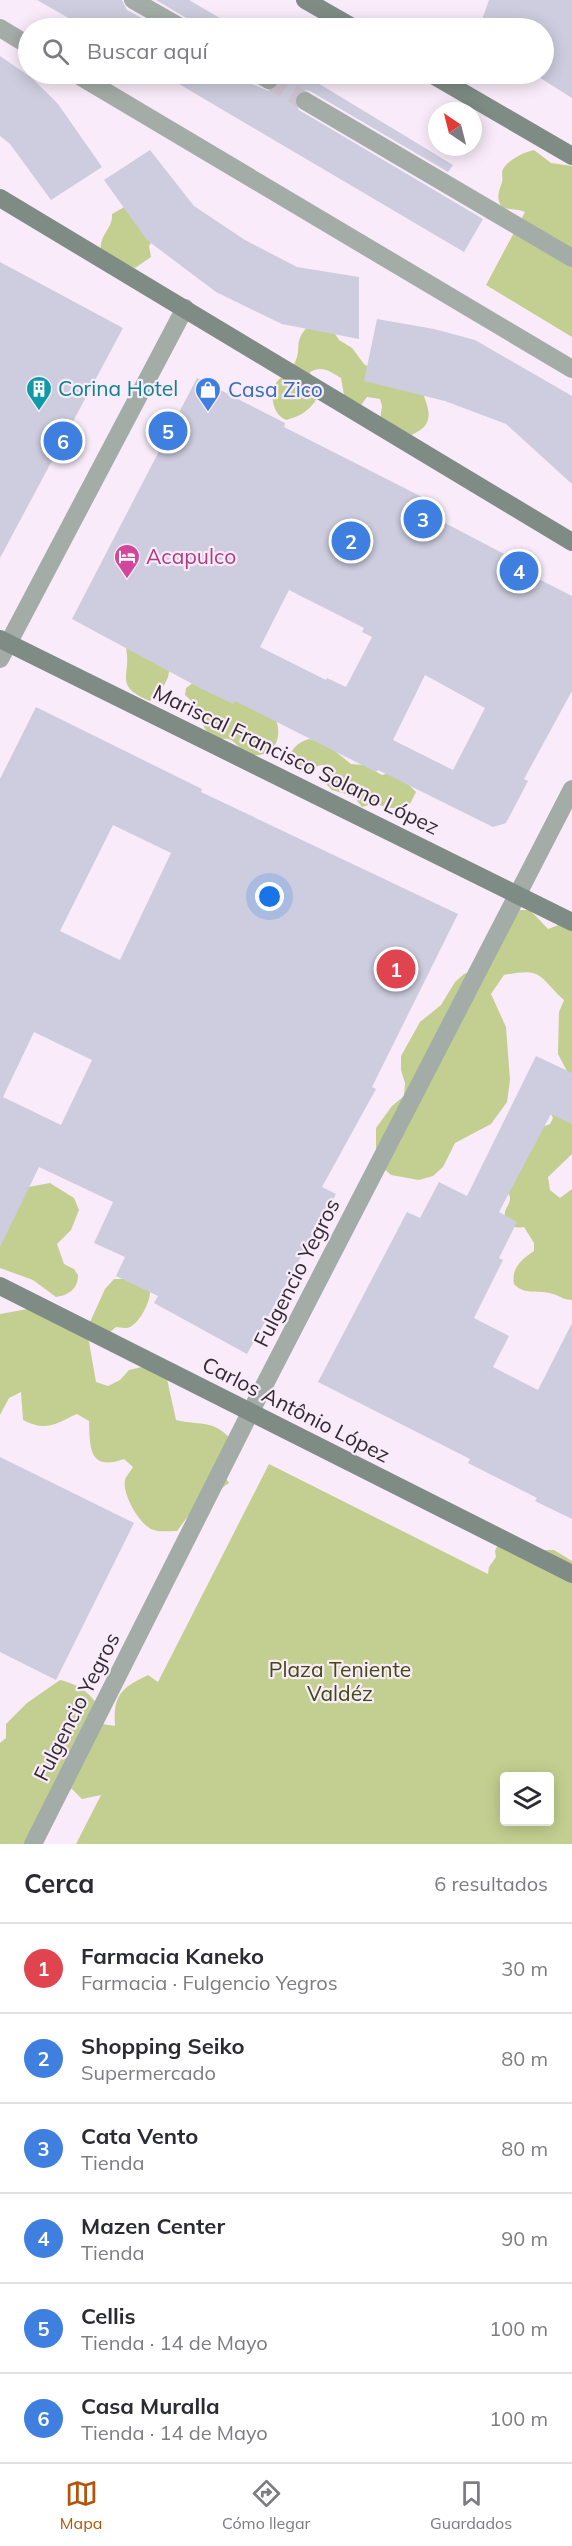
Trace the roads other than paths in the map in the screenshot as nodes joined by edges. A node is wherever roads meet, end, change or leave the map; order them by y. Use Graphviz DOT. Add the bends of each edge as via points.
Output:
graph roads {
  1 [pos="133,0"];
  2 [pos="305,0"];
  3 [pos="164,18"];
  4 [pos="336,18"];
  5 [pos="0,28"];
  6 [pos="18,39"];
  7 [pos="93,84"];
  8 [pos="448,84"];
  9 [pos="305,101"];
  10 [pos="572,156"];
  11 [pos="0,198"];
  12 [pos="572,258"];
  13 [pos="185,308"];
  14 [pos="572,369"];
  15 [pos="572,542"];
  16 [pos="3,647"];
  17 [pos="572,789"];
  18 [pos="517,894"];
  19 [pos="572,922"];
  20 [pos="0,1286"];
  21 [pos="250,1412"];
  22 [pos="572,1574"];
  23 [pos="33,1844"];
  1 -- 3 [label="street"];
  2 -- 4 [label="street"];
  5 -- 6 [label="street"];
  7 -- 14 [label="street"];
  8 -- 10 [label="street"];
  9 -- 12 [label="street"];
  11 -- 13 [label="street"];
  13 -- 15 [label="street"];
  13 -- 16 [label="street"];
  16 -- 18 [label="street, Mariscal Francisco Solano López"];
  17 -- 18 [label="street, Fulgencio Yegros"];
  18 -- 19 [label="street, Mariscal Francisco Solano López"];
  18 -- 21 [label="street, Fulgencio Yegros"];
  20 -- 21 [label="street, Carlos Antônio López"];
  21 -- 22 [label="street, Carlos Antônio López"];
  21 -- 23 [label="street, Fulgencio Yegros"];
}
